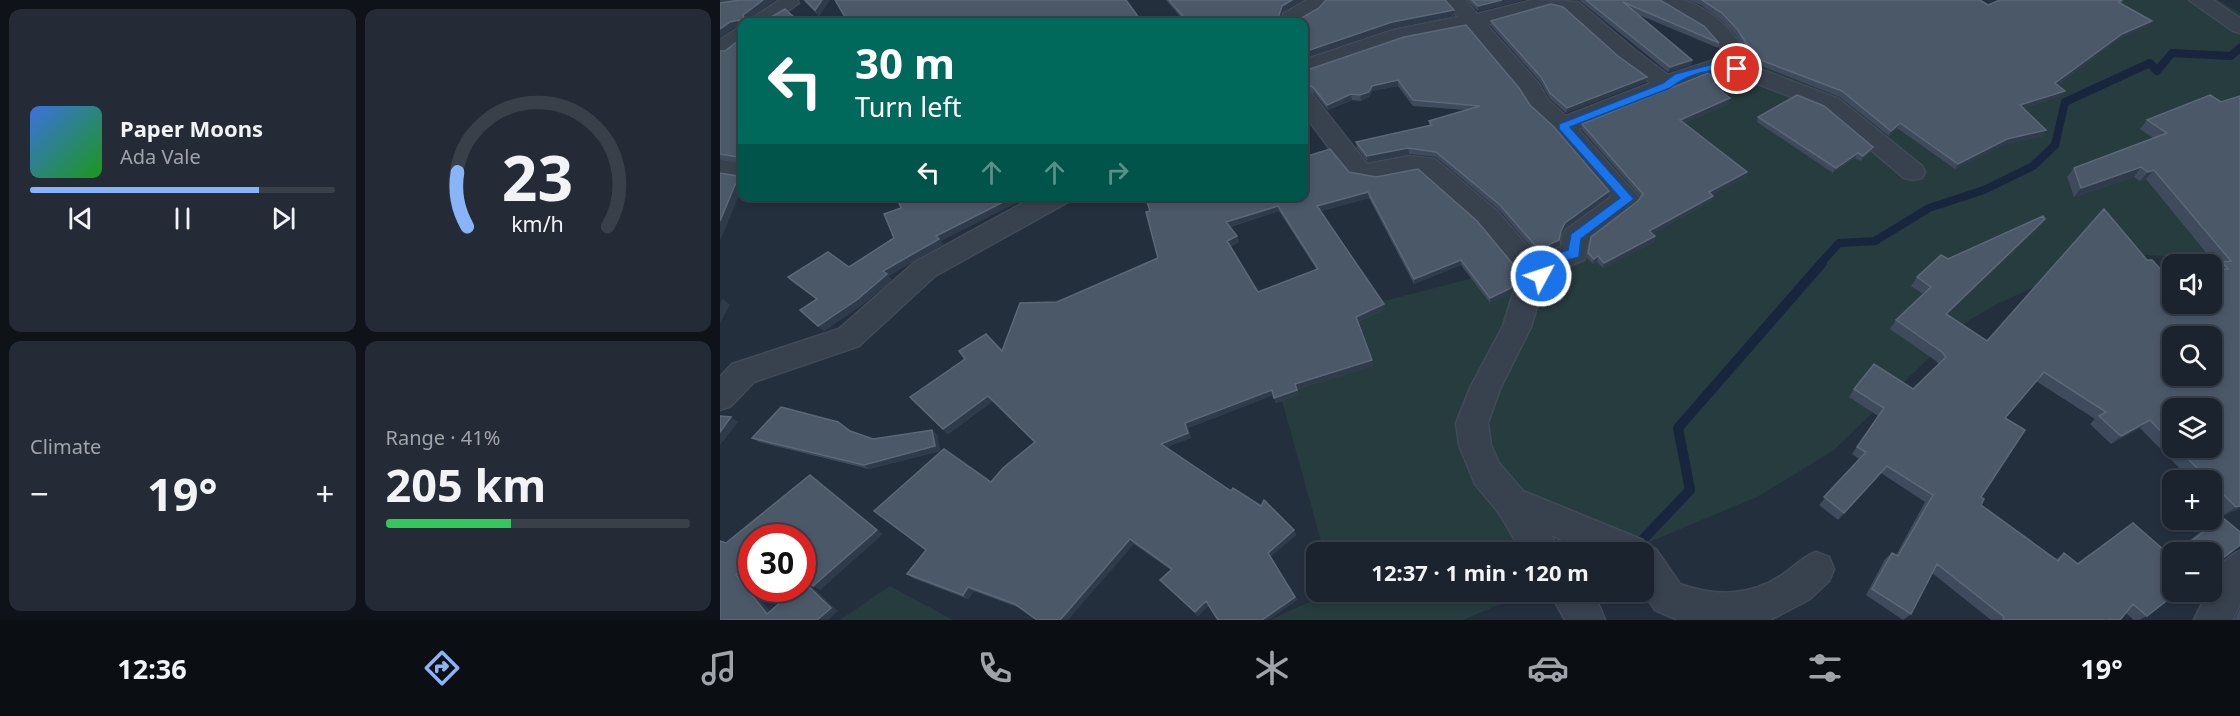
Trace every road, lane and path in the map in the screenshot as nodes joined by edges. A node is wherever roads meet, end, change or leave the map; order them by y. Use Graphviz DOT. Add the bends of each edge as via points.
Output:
graph roads {
  1 [pos="737,0"];
  2 [pos="1318,0"];
  3 [pos="1454,0"];
  4 [pos="1667,0"];
  5 [pos="2199,0"];
  6 [pos="1551,1"];
  7 [pos="720,2"];
  8 [pos="789,2"];
  9 [pos="765,18"];
  10 [pos="806,18"];
  11 [pos="1291,18"];
  12 [pos="1471,21"];
  13 [pos="2240,27"];
  14 [pos="738,37"];
  15 [pos="720,50"];
  16 [pos="1725,64"];
  17 [pos="1308,66"];
  18 [pos="1667,85"];
  19 [pos="1308,104"];
  20 [pos="1563,126"];
  21 [pos="720,168"];
  22 [pos="738,170"];
  23 [pos="1912,172"];
  24 [pos="1049,201"];
  25 [pos="1541,276"];
  26 [pos="720,397"];
  27 [pos="1511,502"];
  28 [pos="1536,542"];
  29 [pos="1607,542"];
  30 [pos="2240,568"];
  31 [pos="1816,569"];
  32 [pos="1654,576"];
  33 [pos="1575,602"];
  34 [pos="1697,612"];
  35 [pos="1587,620"];
  36 [pos="2212,620"];
  1 -- 7 [label="street"];
  2 -- 11 [label="street" via="1312,8"];
  3 -- 12 [label="street"];
  4 -- 16 [label="street" via="1722,31 1734,54"];
  5 -- 13 [label="street"];
  6 -- 12 [label="street"];
  6 -- 18 [label="street" via="1571,6 1627,56"];
  8 -- 9 [label="street"];
  8 -- 10 [label="street"];
  12 -- 17 [label="street" via="1400,34"];
  12 -- 20 [label="street" via="1520,75 1539,104"];
  14 -- 15 [label="street"];
  16 -- 18 [label="street" via="1678,76"];
  16 -- 23 [label="street" via="1817,97 1846,116"];
  18 -- 20 [label="street"];
  19 -- 25 [label="street" via="1359,170 1371,174 1426,165 1483,212 1526,265"];
  20 -- 25 [label="street" via="1628,199 1575,237 1574,253 1561,258"];
  21 -- 22 [label="street"];
  24 -- 26 [label="street" via="926,269 849,338 743,373"];
  25 -- 27 [label="street" via="1532,276 1517,327 1485,388 1472,423 1474,445 1486,473"];
  27 -- 28 [label="street"];
  27 -- 29 [label="street"];
  30 -- 36 [label="street"];
  31 -- 34 [label="street" via="1802,584 1779,598 1751,608"];
  32 -- 34 [label="street" via="1668,597"];
  33 -- 35 [label="street"];
}
